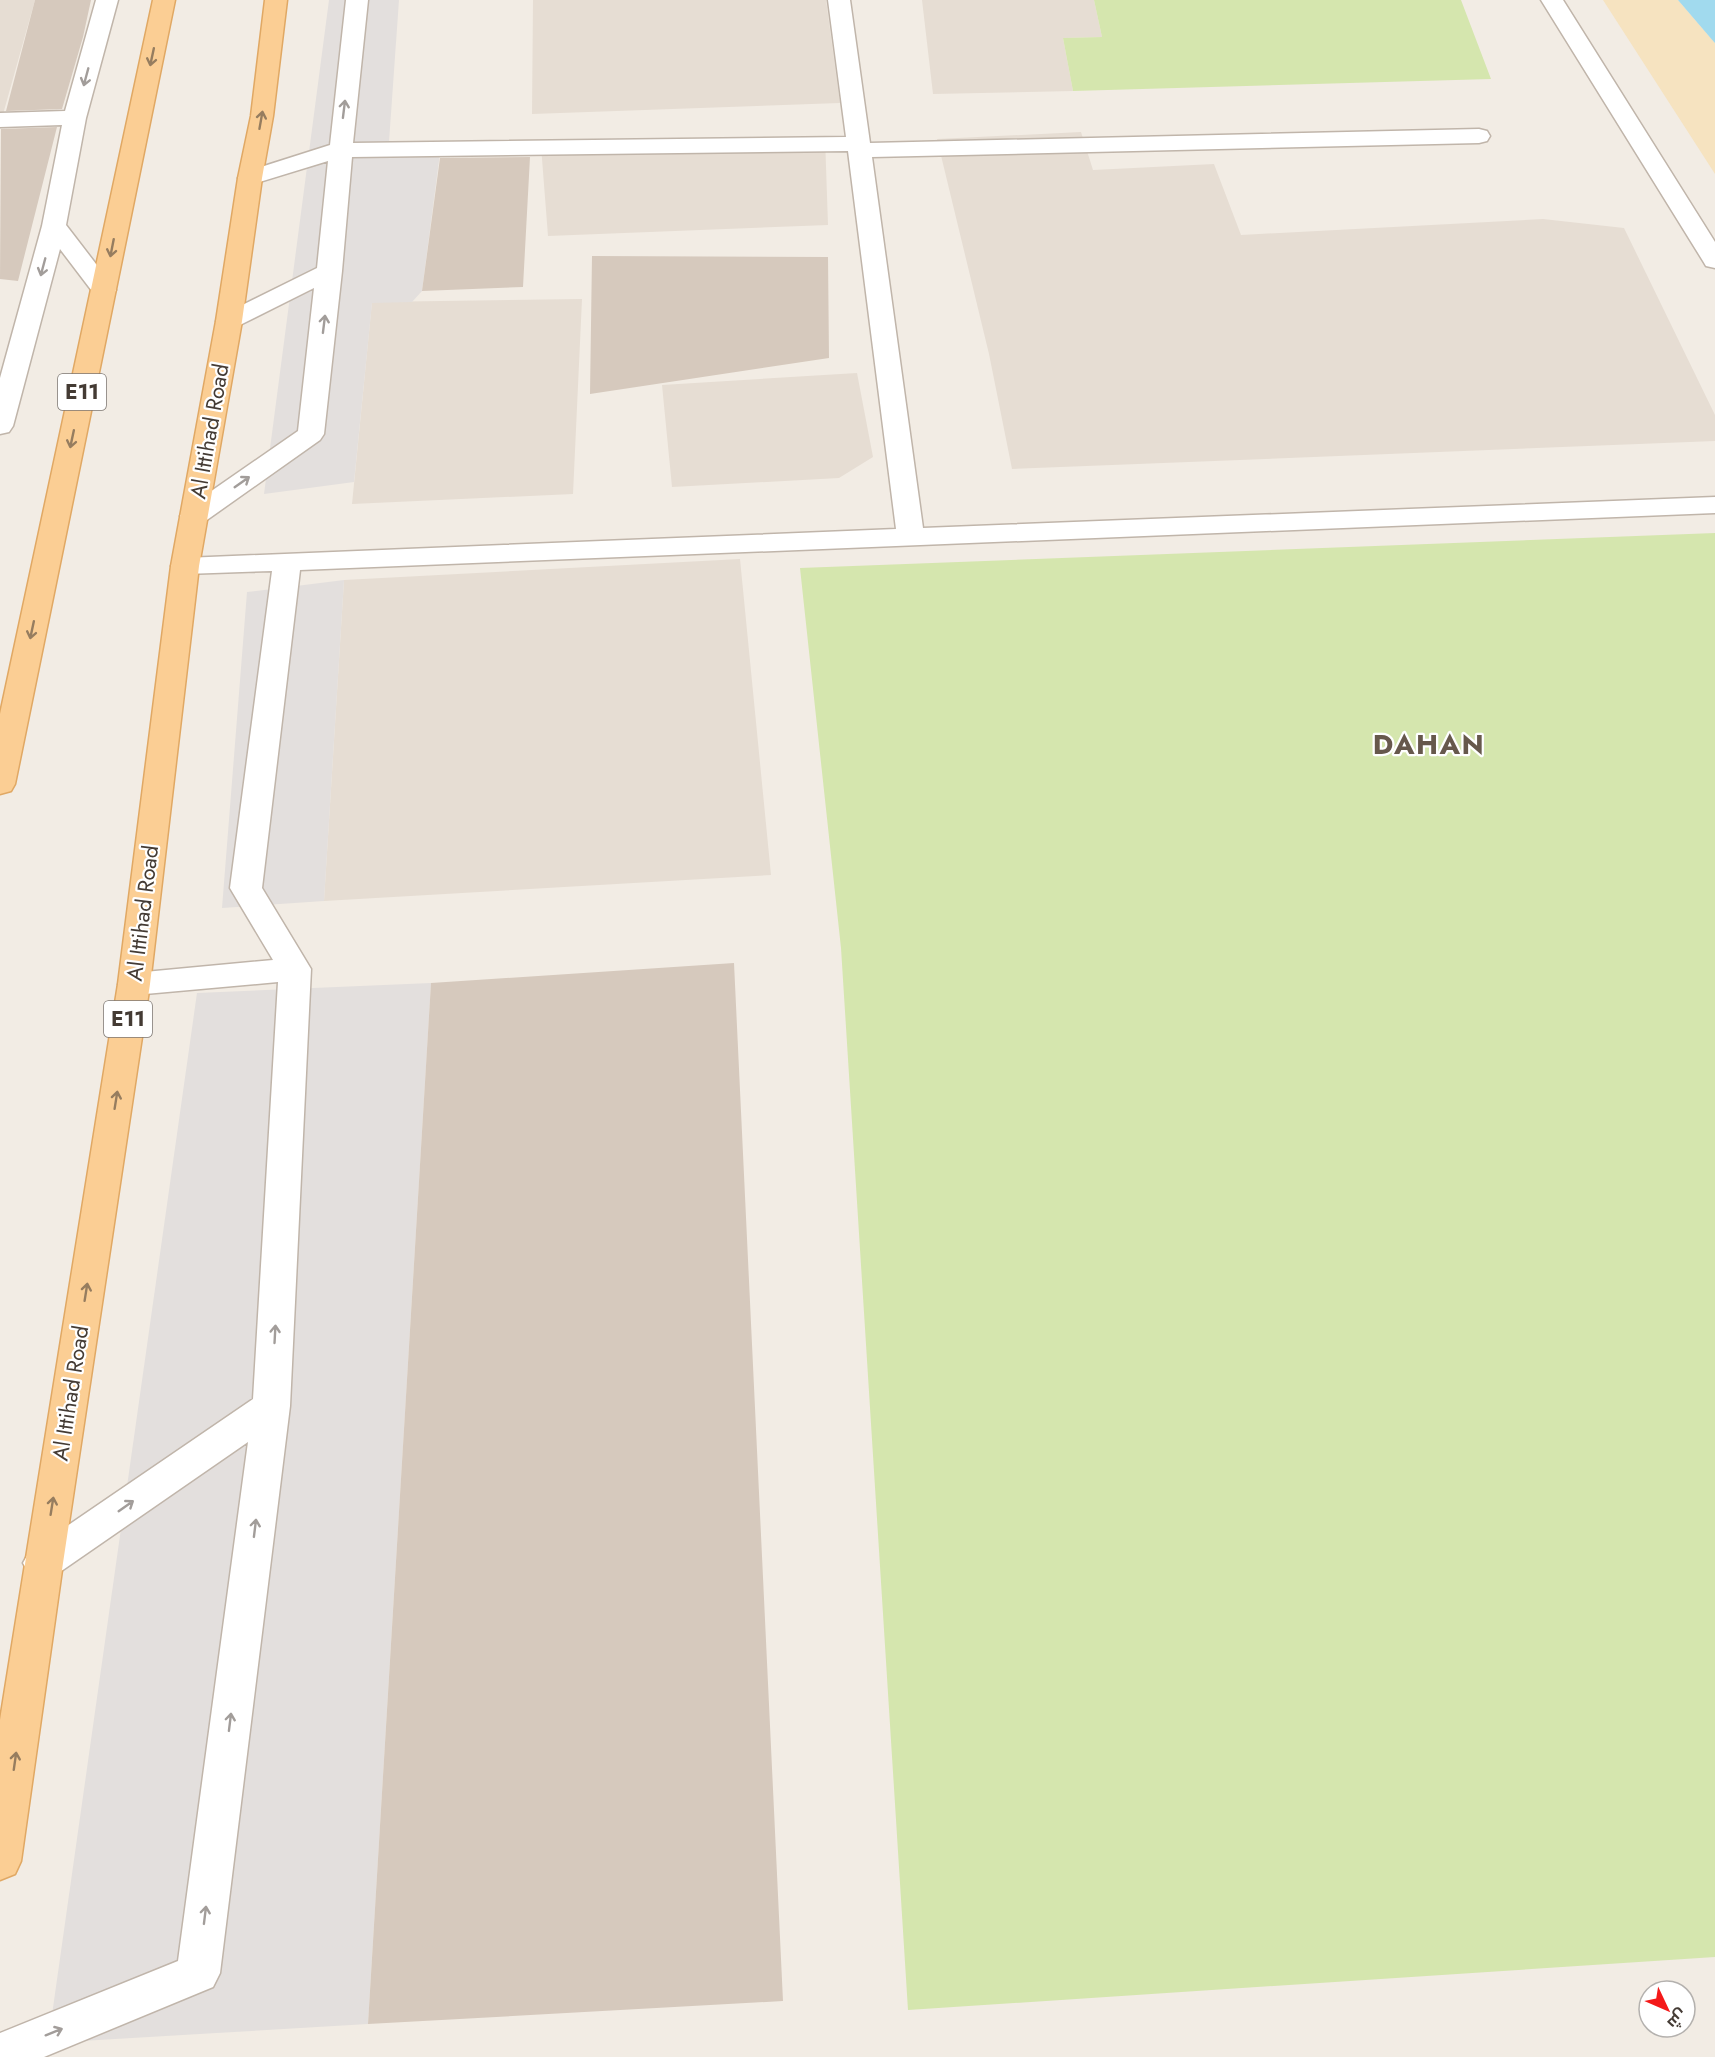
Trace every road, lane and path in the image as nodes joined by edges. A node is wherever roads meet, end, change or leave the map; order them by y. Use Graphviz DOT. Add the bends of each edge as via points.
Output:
graph roads {
  1 [pos="107,0"];
  2 [pos="164,0"];
  3 [pos="276,0"];
  4 [pos="357,0"];
  5 [pos="839,0"];
  6 [pos="1552,0"];
  7 [pos="75,118"];
  8 [pos="0,120"];
  9 [pos="1479,136"];
  10 [pos="859,147"];
  11 [pos="339,150"];
  12 [pos="250,177"];
  13 [pos="54,226"];
  14 [pos="1715,261"];
  15 [pos="330,271"];
  16 [pos="104,290"];
  17 [pos="229,321"];
  18 [pos="0,426"];
  19 [pos="1715,505"];
  20 [pos="194,516"];
  21 [pos="911,538"];
  22 [pos="287,562"];
  23 [pos="185,566"];
  24 [pos="2,768"];
  25 [pos="295,969"];
  26 [pos="134,984"];
  27 [pos="271,1406"];
  28 [pos="44,1563"];
  29 [pos="0,1861"];
  30 [pos="0,2054"];
  1 -- 7 [label="street, one-way"];
  2 -- 16 [label="main road, E11, one-way"];
  12 -- 3 [label="main road, Al Ittihad Road / E11, one-way" via="262,116"];
  11 -- 4 [label="street, one-way"];
  5 -- 10 [label="street"];
  6 -- 14 [label="street"];
  7 -- 8 [label="street"];
  7 -- 13 [label="street"];
  9 -- 10 [label="street"];
  10 -- 11 [label="street"];
  10 -- 21 [label="street"];
  11 -- 12 [label="street"];
  11 -- 15 [label="street"];
  12 -- 17 [label="main road, Al Ittihad Road / E11"];
  13 -- 16 [label="street"];
  13 -- 18 [label="street, one-way"];
  15 -- 17 [label="street"];
  20 -- 15 [label="street, one-way" via="311,434"];
  16 -- 24 [label="main road, E11, one-way"];
  17 -- 20 [label="main road, Al Ittihad Road / E11"];
  19 -- 21 [label="street"];
  20 -- 23 [label="main road, Al Ittihad Road / E11"];
  21 -- 22 [label="street"];
  22 -- 23 [label="street"];
  22 -- 25 [label="street" via="246,888"];
  23 -- 26 [label="main road, Al Ittihad Road / E11"];
  25 -- 26 [label="street"];
  27 -- 25 [label="street, one-way"];
  28 -- 26 [label="main road, Al Ittihad Road / E11, one-way"];
  28 -- 27 [label="street, one-way"];
  30 -- 27 [label="street, one-way" via="198,1973"];
  29 -- 28 [label="main road, Al Ittihad Road / E11, one-way"];
}
